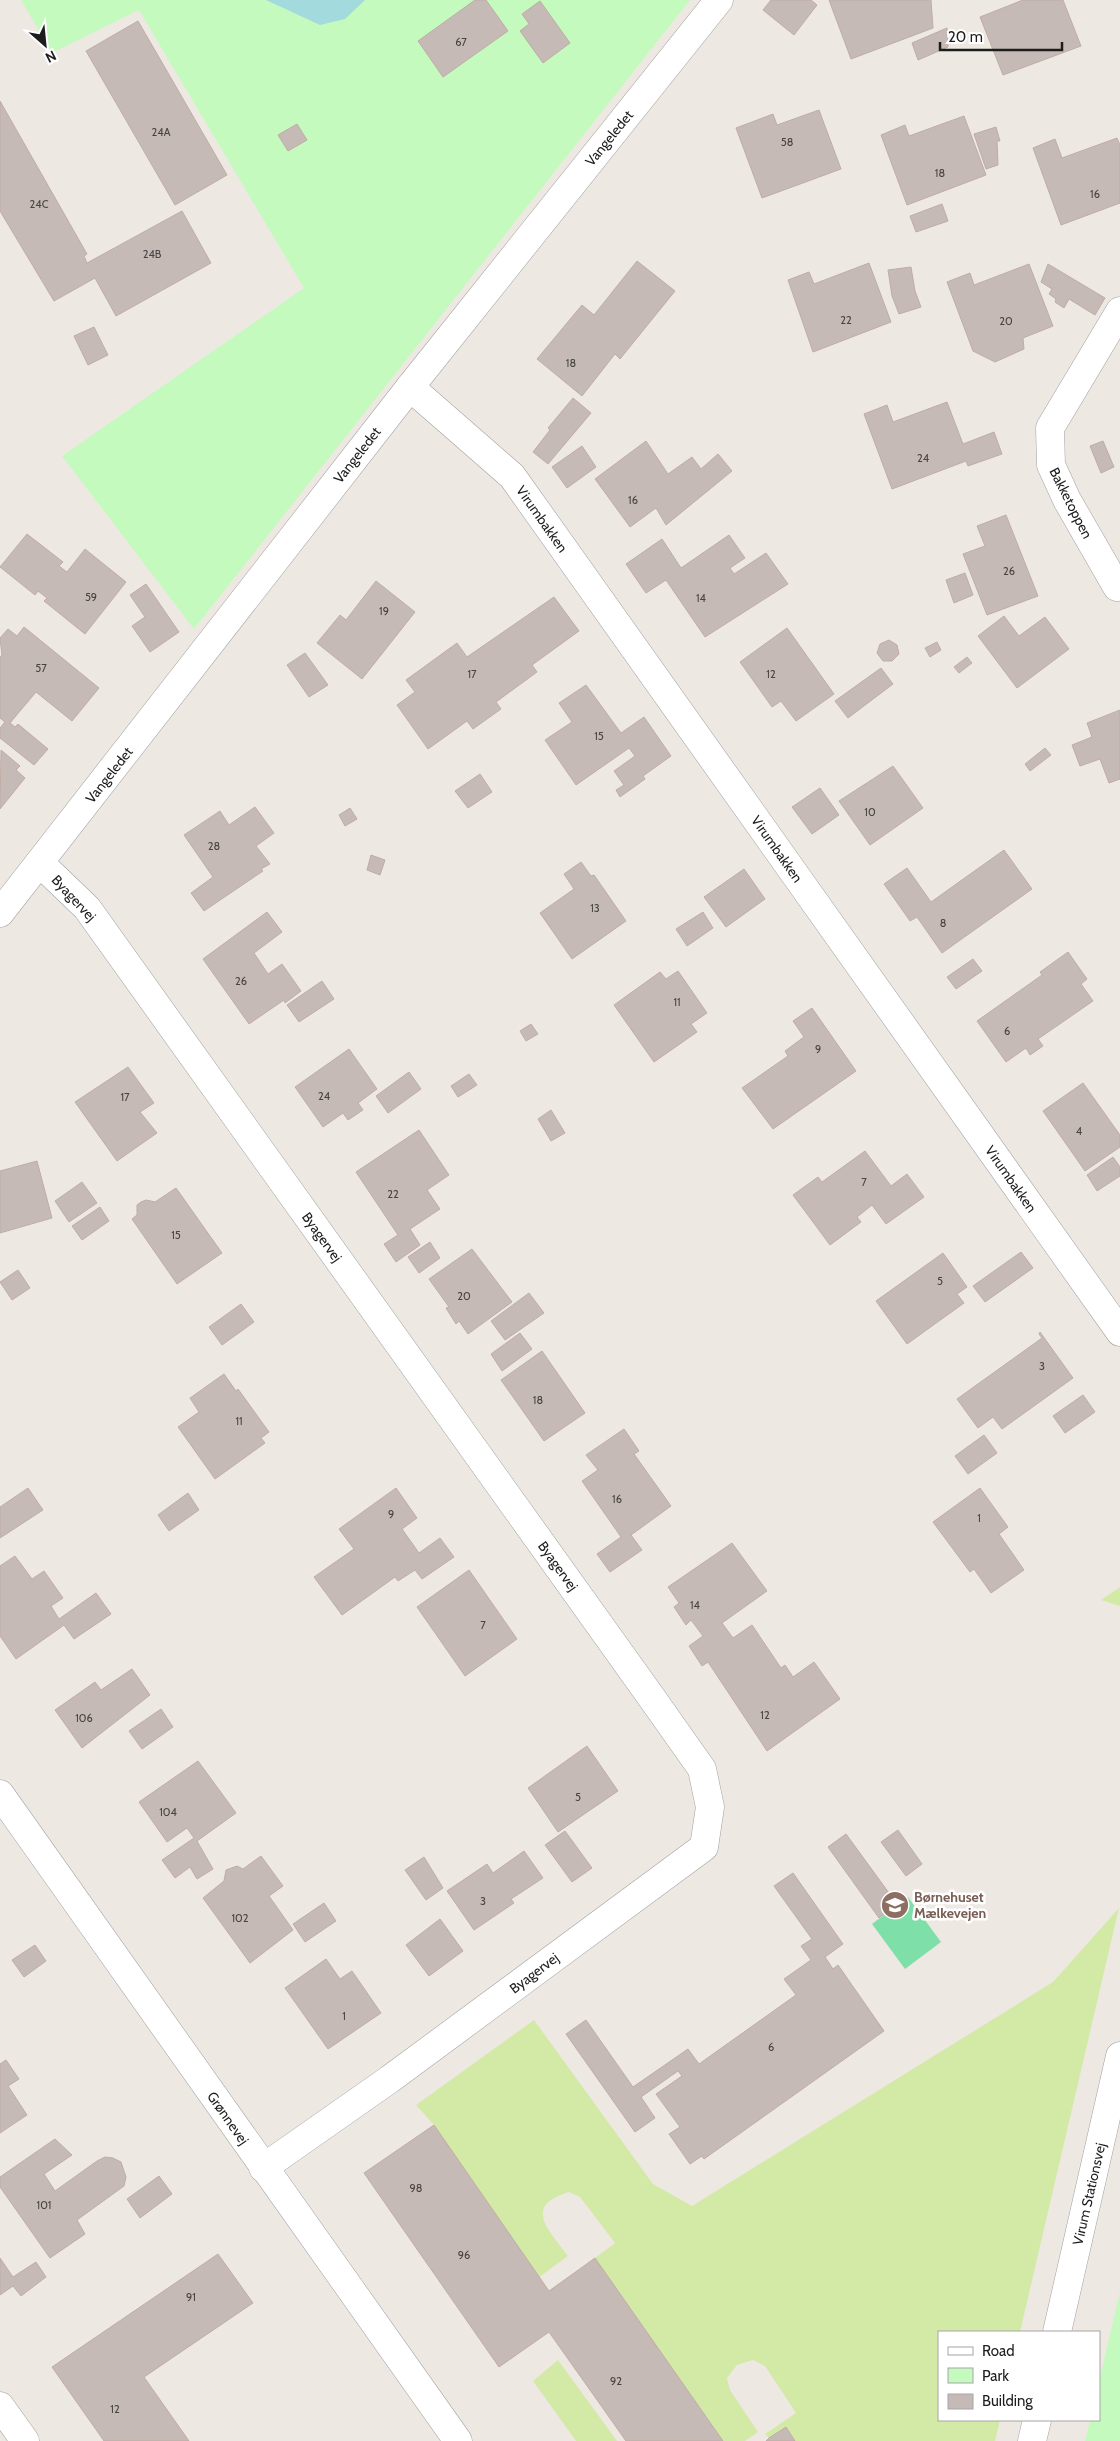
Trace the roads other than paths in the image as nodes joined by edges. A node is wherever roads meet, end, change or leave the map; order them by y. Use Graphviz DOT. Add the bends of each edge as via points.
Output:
graph roads {
  1 [pos="720,0"];
  2 [pos="1120,311"];
  3 [pos="410,387"];
  4 [pos="1117,587"];
  5 [pos="40,863"];
  6 [pos="0,913"];
  7 [pos="1120,1332"];
  8 [pos="0,1794"];
  9 [pos="1120,2056"];
  10 [pos="263,2168"];
  11 [pos="1057,2331"];
  12 [pos="0,2406"];
  13 [pos="1037,2421"];
  14 [pos="25,2441"];
  15 [pos="458,2441"];
  16 [pos="1032,2441"];
  1 -- 3 [label="street, Vangeledet"];
  2 -- 4 [label="street, Bakketoppen" via="1050,428 1051,465 1067,500"];
  3 -- 5 [label="street, Vangeledet"];
  3 -- 7 [label="street, Virumbakken" via="512,476"];
  5 -- 6 [label="street, Vangeledet"];
  5 -- 10 [label="street, Byagervej" via="86,908 654,1701 702,1769 710,1807 704,1847 390,2080"];
  8 -- 10 [label="street, Grønnevej"];
  9 -- 11 [label="street, Virum Stationsvej"];
  10 -- 15 [label="street, Grønnevej"];
  12 -- 14 [label="street"];
  13 -- 16 [label="street"];
}
